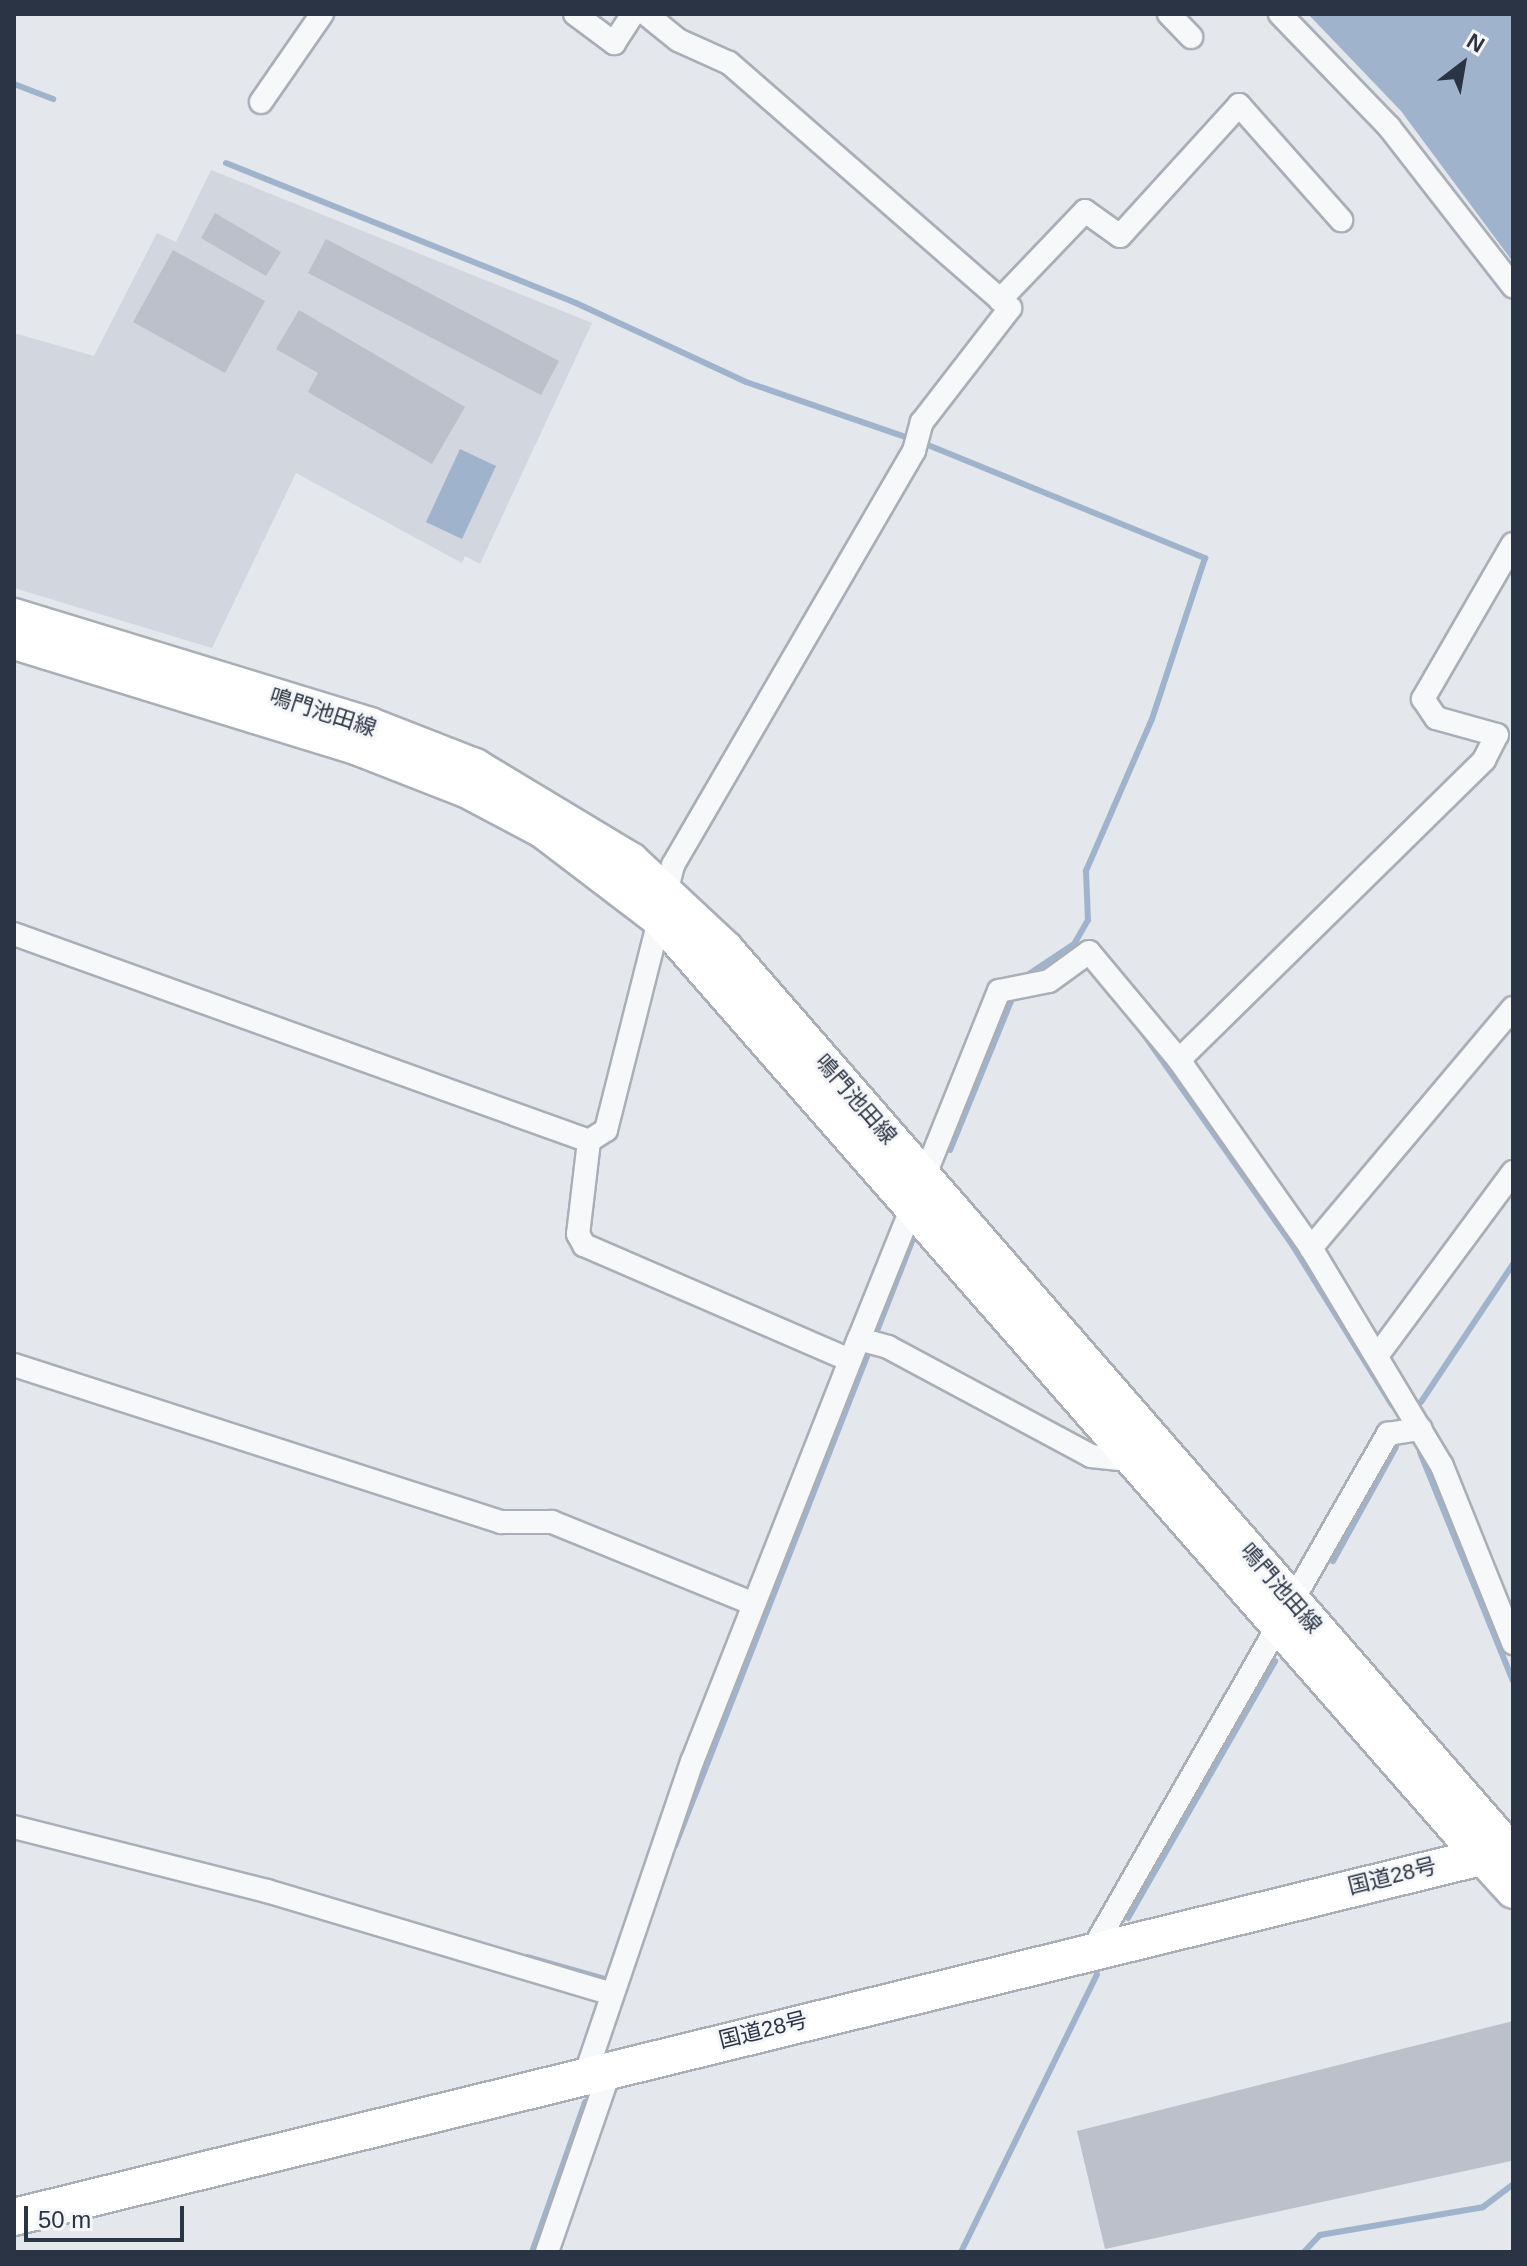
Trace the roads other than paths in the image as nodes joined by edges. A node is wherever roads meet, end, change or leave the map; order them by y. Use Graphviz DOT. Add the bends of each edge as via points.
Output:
graph roads {
  1 [pos="322,14"];
  2 [pos="575,14"];
  3 [pos="633,14"];
  4 [pos="646,14"];
  5 [pos="1169,14"];
  6 [pos="1280,14"];
  7 [pos="1191,37"];
  8 [pos="261,102"];
  9 [pos="1341,220"];
  10 [pos="1513,286"];
  11 [pos="1000,300"];
  12 [pos="1513,544"];
  13 [pos="14,616"];
  14 [pos="14,642"];
  15 [pos="1505,737"];
  16 [pos="662,904"];
  17 [pos="14,934"];
  18 [pos="1513,1008"];
  19 [pos="1179,1060"];
  20 [pos="589,1141"];
  21 [pos="1513,1172"];
  22 [pos="919,1191"];
  23 [pos="1311,1248"];
  24 [pos="862,1340"];
  25 [pos="1377,1356"];
  26 [pos="850,1360"];
  27 [pos="14,1365"];
  28 [pos="1421,1429"];
  29 [pos="1136,1461"];
  30 [pos="751,1603"];
  31 [pos="1286,1613"];
  32 [pos="1513,1643"];
  33 [pos="14,1827"];
  34 [pos="1504,1852"];
  35 [pos="1513,1892"];
  36 [pos="1093,1949"];
  37 [pos="613,1985"];
  38 [pos="599,2070"];
  39 [pos="14,2217"];
  40 [pos="547,2252"];
  1 -- 8 [label="street"];
  2 -- 3 [label="street" via="614,43"];
  4 -- 11 [label="street" via="678,40 729,63"];
  5 -- 7 [label="street"];
  6 -- 10 [label="street" via="1389,127"];
  9 -- 11 [label="street" via="1239,105 1120,236 1085,211"];
  11 -- 16 [label="street" via="1010,308 922,422 914,451"];
  12 -- 15 [label="street" via="1423,699 1436,718"];
  13 -- 16 [label="main road, 鳴門池田線" via="370,725 475,766 558,810"];
  14 -- 16 [label="main road, 鳴門池田線" via="358,748 466,790"];
  15 -- 19 [label="street"];
  16 -- 20 [label="street" via="606,1130"];
  16 -- 22 [label="main road, 鳴門池田線"];
  17 -- 20 [label="street"];
  18 -- 23 [label="street"];
  19 -- 22 [label="street" via="1089,952 1049,981 999,991"];
  19 -- 23 [label="street"];
  20 -- 26 [label="street" via="578,1234 584,1245"];
  21 -- 25 [label="street"];
  22 -- 24 [label="street"];
  22 -- 29 [label="main road, 鳴門池田線"];
  22 -- 31 [label="main road, 鳴門池田線"];
  23 -- 25 [label="street"];
  24 -- 26 [label="street"];
  24 -- 29 [label="street" via="888,1347 1091,1456"];
  25 -- 28 [label="street"];
  26 -- 30 [label="street"];
  27 -- 30 [label="street" via="501,1522 552,1522"];
  28 -- 31 [label="street" via="1388,1434"];
  28 -- 32 [label="street" via="1466,1519"];
  29 -- 31 [label="main road, 鳴門池田線"];
  30 -- 37 [label="street"];
  31 -- 34 [label="main road, 鳴門池田線"];
  31 -- 36 [label="street"];
  33 -- 37 [label="street"];
  34 -- 35 [label="main road"];
  34 -- 36 [label="highway, 国道28号"];
  36 -- 38 [label="highway, 国道28号"];
  37 -- 38 [label="street"];
  38 -- 39 [label="highway, 国道28号"];
  38 -- 40 [label="street"];
}
